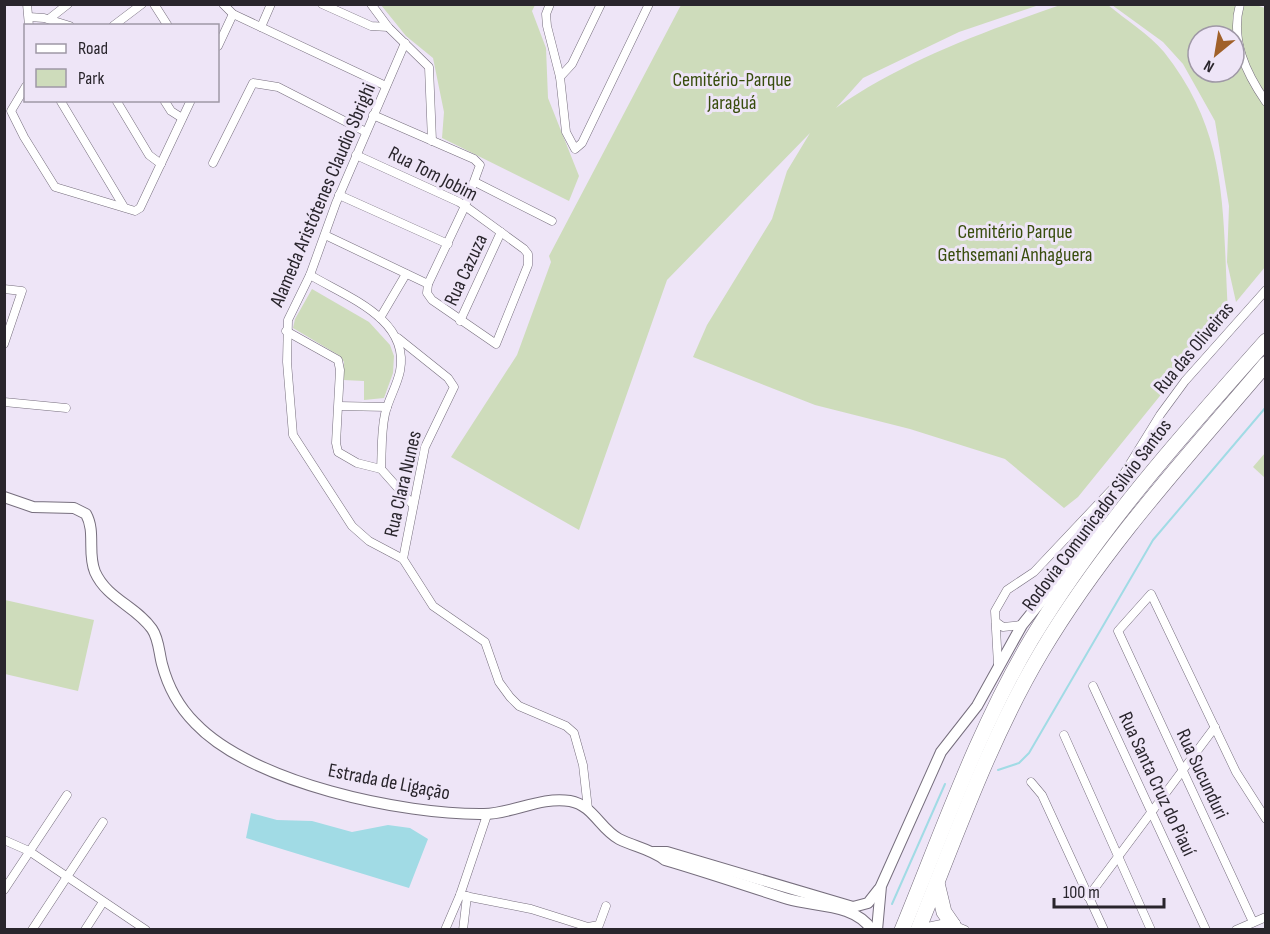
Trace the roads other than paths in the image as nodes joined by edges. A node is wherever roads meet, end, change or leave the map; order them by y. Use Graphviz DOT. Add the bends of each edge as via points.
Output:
graph roads {
  1 [pos="27,4"];
  2 [pos="68,4"];
  3 [pos="142,4"];
  4 [pos="154,4"];
  5 [pos="222,4"];
  6 [pos="271,4"];
  7 [pos="322,4"];
  8 [pos="371,4"];
  9 [pos="550,4"];
  10 [pos="602,4"];
  11 [pos="649,4"];
  12 [pos="1240,4"];
  13 [pos="233,14"];
  14 [pos="49,19"];
  15 [pos="29,21"];
  16 [pos="64,24"];
  17 [pos="117,24"];
  18 [pos="167,24"];
  19 [pos="261,27"];
  20 [pos="388,27"];
  21 [pos="219,44"];
  22 [pos="405,44"];
  23 [pos="560,77"];
  24 [pos="386,86"];
  25 [pos="24,89"];
  26 [pos="61,102"];
  27 [pos="117,102"];
  28 [pos="165,102"];
  29 [pos="190,102"];
  30 [pos="1266,102"];
  31 [pos="373,115"];
  32 [pos="182,118"];
  33 [pos="366,132"];
  34 [pos="432,141"];
  35 [pos="356,155"];
  36 [pos="213,163"];
  37 [pos="161,164"];
  38 [pos="475,182"];
  39 [pos="339,195"];
  40 [pos="465,206"];
  41 [pos="124,207"];
  42 [pos="552,221"];
  43 [pos="501,232"];
  44 [pos="325,235"];
  45 [pos="448,244"];
  46 [pos="405,274"];
  47 [pos="310,275"];
  48 [pos="428,284"];
  49 [pos="4,290"];
  50 [pos="1266,290"];
  51 [pos="380,318"];
  52 [pos="460,321"];
  53 [pos="286,331"];
  54 [pos="398,339"];
  55 [pos="1266,341"];
  56 [pos="4,344"];
  57 [pos="1266,364"];
  58 [pos="4,402"];
  59 [pos="339,406"];
  60 [pos="387,407"];
  61 [pos="66,408"];
  62 [pos="1169,453"];
  63 [pos="381,469"];
  64 [pos="4,497"];
  65 [pos="413,505"];
  66 [pos="403,559"];
  67 [pos="996,622"];
  68 [pos="1022,624"];
  69 [pos="998,665"];
  70 [pos="1093,686"];
  71 [pos="1215,727"];
  72 [pos="1064,735"];
  73 [pos="1183,771"];
  74 [pos="1030,782"];
  75 [pos="67,795"];
  76 [pos="588,809"];
  77 [pos="1152,813"];
  78 [pos="487,814"];
  79 [pos="1266,819"];
  80 [pos="103,822"];
  81 [pos="4,840"];
  82 [pos="29,851"];
  83 [pos="654,852"];
  84 [pos="1120,855"];
  85 [pos="66,878"];
  86 [pos="936,883"];
  87 [pos="880,886"];
  88 [pos="4,890"];
  89 [pos="463,895"];
  90 [pos="1089,897"];
  91 [pos="104,902"];
  92 [pos="606,906"];
  93 [pos="1266,917"];
  94 [pos="1253,922"];
  95 [pos="959,927"];
  96 [pos="142,929"];
  97 [pos="32,930"];
  98 [pos="85,930"];
  99 [pos="445,930"];
  100 [pos="463,930"];
  101 [pos="875,930"];
  102 [pos="902,930"];
  103 [pos="918,930"];
  104 [pos="929,930"];
  105 [pos="1104,930"];
  106 [pos="1151,930"];
  107 [pos="1206,930"];
  108 [pos="1236,930"];
  1 -- 15 [label="street"];
  2 -- 14 [label="street"];
  3 -- 17 [label="street"];
  4 -- 18 [label="street"];
  5 -- 13 [label="street"];
  6 -- 19 [label="street"];
  7 -- 20 [label="street" via="371,26"];
  8 -- 20 [label="street"];
  9 -- 23 [label="street" via="547,26"];
  10 -- 23 [label="street" via="572,64"];
  11 -- 23 [label="street" via="582,143 575,149 566,132"];
  12 -- 30 [label="street" via="1238,46"];
  13 -- 19 [label="street"];
  13 -- 21 [label="street"];
  14 -- 15 [label="street"];
  14 -- 16 [label="street"];
  19 -- 24 [label="street"];
  20 -- 22 [label="street"];
  22 -- 24 [label="street, Alameda Aristótenes Claudio Sbrighi"];
  22 -- 34 [label="street" via="429,67"];
  24 -- 31 [label="street, Alameda Aristótenes Claudio Sbrighi"];
  25 -- 41 [label="street" via="11,111 55,187"];
  26 -- 41 [label="street"];
  27 -- 37 [label="street" via="149,155"];
  28 -- 32 [label="street"];
  29 -- 32 [label="street"];
  31 -- 33 [label="street, Alameda Aristótenes Claudio Sbrighi"];
  31 -- 34 [label="street"];
  32 -- 37 [label="street"];
  33 -- 35 [label="street, Alameda Aristótenes Claudio Sbrighi"];
  33 -- 36 [label="street" via="278,87 253,83"];
  34 -- 38 [label="street" via="474,159 480,165"];
  35 -- 39 [label="street, Alameda Aristótenes Claudio Sbrighi"];
  35 -- 40 [label="street, Rua Tom Jobim"];
  37 -- 41 [label="street" via="140,208 135,211"];
  38 -- 40 [label="street"];
  38 -- 42 [label="street"];
  39 -- 44 [label="street, Alameda Aristótenes Claudio Sbrighi"];
  39 -- 45 [label="street"];
  40 -- 43 [label="street, Rua Tom Jobim"];
  40 -- 45 [label="street"];
  43 -- 52 [label="street, Rua Cazuza"];
  43 -- 52 [label="street, Rua Tom Jobim" via="530,257 497,343"];
  44 -- 46 [label="street"];
  44 -- 47 [label="street, Alameda Aristótenes Claudio Sbrighi"];
  45 -- 48 [label="street"];
  46 -- 48 [label="street"];
  46 -- 51 [label="street"];
  47 -- 51 [label="street"];
  47 -- 53 [label="street, Alameda Aristótenes Claudio Sbrighi"];
  48 -- 52 [label="street" via="430,298"];
  49 -- 56 [label="street" via="22,291"];
  50 -- 67 [label="street, Rua das Oliveiras" via="1165,407 1118,483 1034,572 1007,590 998,604"];
  51 -- 54 [label="street"];
  53 -- 59 [label="street" via="338,360"];
  53 -- 66 [label="street, Alameda Aristótenes Claudio Sbrighi" via="293,435 352,526 369,541"];
  54 -- 60 [label="street" via="400,373"];
  54 -- 65 [label="street, Rua Clara Nunes" via="454,387 428,440"];
  55 -- 62 [label="highway, Rodovia Comunicador Silvio Santos"];
  57 -- 86 [label="highway, Rodovia Comunicador Silvio Santos" via="1111,548 1047,643 1002,730"];
  58 -- 61 [label="street"];
  59 -- 60 [label="street"];
  59 -- 63 [label="street" via="338,452 350,460"];
  60 -- 63 [label="street"];
  62 -- 68 [label="main road" via="1087,543"];
  62 -- 102 [label="highway, Rodovia Comunicador Silvio Santos" via="1081,566 1031,641 968,768"];
  63 -- 65 [label="street"];
  64 -- 78 [label="main road, Estrada de Ligação" via="33,507 74,508 86,514 91,529 91,557 101,583 152,630 171,692 193,722 217,743 306,784 347,796 429,810"];
  65 -- 66 [label="street, Rua Clara Nunes"];
  66 -- 76 [label="street, Alameda Aristótenes Claudio Sbrighi" via="433,606 485,642 499,682 510,697 519,706 574,733 581,754"];
  67 -- 68 [label="street" via="1003,627"];
  67 -- 69 [label="street, Rua das Oliveiras"];
  68 -- 69 [label="main road"];
  69 -- 87 [label="main road" via="977,706 932,767"];
  70 -- 77 [label="street, Rua Santa Cruz do Piauí"];
  71 -- 73 [label="street"];
  71 -- 73 [label="street, Rua Sucunduri" via="1151,594 1118,631"];
  71 -- 79 [label="street" via="1236,772"];
  72 -- 84 [label="street"];
  73 -- 77 [label="street"];
  73 -- 94 [label="street, Rua Sucunduri"];
  74 -- 90 [label="street" via="1042,795"];
  75 -- 82 [label="street"];
  76 -- 78 [label="main road, Estrada de Ligação" via="570,801 558,801"];
  76 -- 83 [label="main road, Estrada de Ligação" via="619,839"];
  77 -- 84 [label="street"];
  77 -- 107 [label="street, Rua Santa Cruz do Piauí"];
  78 -- 89 [label="street"];
  80 -- 85 [label="street"];
  81 -- 82 [label="street"];
  82 -- 85 [label="street"];
  82 -- 88 [label="street"];
  83 -- 87 [label="main road, Estrada de Ligação" via="676,854 854,907 868,903"];
  83 -- 101 [label="main road, Estrada de Ligação" via="664,860 791,900 831,906"];
  84 -- 90 [label="street"];
  84 -- 106 [label="street"];
  85 -- 91 [label="street"];
  85 -- 97 [label="street"];
  86 -- 95 [label="highway" via="944,912"];
  86 -- 103 [label="highway, Rodovia Comunicador Silvio Santos"];
  87 -- 101 [label="main road"];
  89 -- 92 [label="street" via="531,909 588,927 599,925"];
  89 -- 99 [label="street"];
  89 -- 100 [label="street"];
  90 -- 105 [label="street"];
  91 -- 96 [label="street"];
  91 -- 98 [label="street"];
  93 -- 94 [label="street"];
  94 -- 108 [label="street"];
  95 -- 104 [label="highway"];
}
